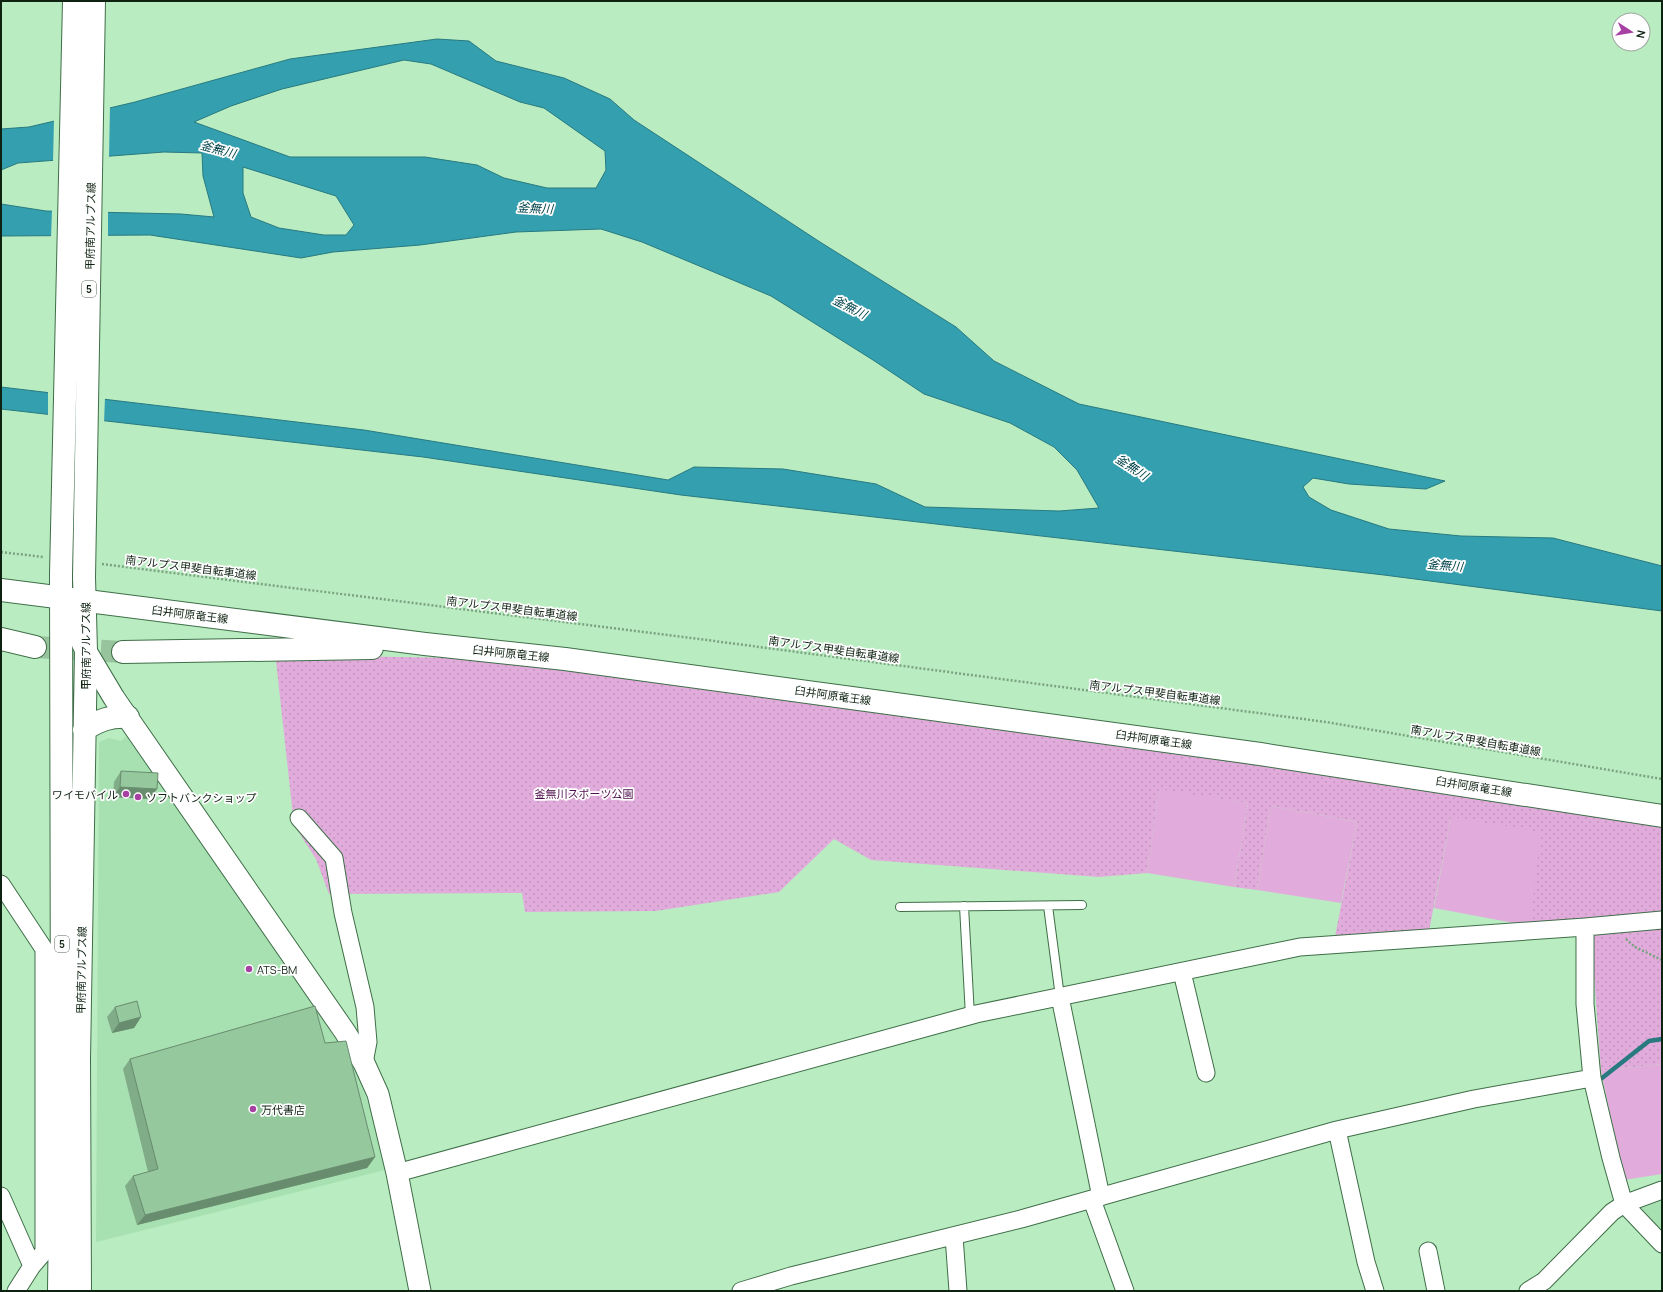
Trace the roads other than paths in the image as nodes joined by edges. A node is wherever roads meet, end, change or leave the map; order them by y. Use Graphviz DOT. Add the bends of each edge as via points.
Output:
graph roads {
  1 [pos="74,1"];
  2 [pos="94,1"];
  3 [pos="1,590"];
  4 [pos="61,597"];
  5 [pos="85,600"];
  6 [pos="1,639"];
  7 [pos="424,644"];
  8 [pos="35,647"];
  9 [pos="86,651"];
  10 [pos="123,652"];
  11 [pos="128,717"];
  12 [pos="84,730"];
  13 [pos="1662,816"];
  14 [pos="299,818"];
  15 [pos="1,884"];
  16 [pos="1082,905"];
  17 [pos="964,906"];
  18 [pos="1048,906"];
  19 [pos="900,907"];
  20 [pos="1662,920"];
  21 [pos="1585,927"];
  22 [pos="1182,972"];
  23 [pos="1060,997"];
  24 [pos="970,1016"];
  25 [pos="364,1063"];
  26 [pos="1206,1073"];
  27 [pos="1592,1078"];
  28 [pos="1337,1130"];
  29 [pos="397,1173"];
  30 [pos="1662,1190"];
  31 [pos="1,1196"];
  32 [pos="1096,1198"];
  33 [pos="1624,1204"];
  34 [pos="954,1236"];
  35 [pos="1662,1244"];
  36 [pos="1428,1250"];
  37 [pos="32,1266"];
  38 [pos="16,1291"];
  39 [pos="59,1291"];
  40 [pos="80,1291"];
  41 [pos="420,1291"];
  42 [pos="744,1291"];
  43 [pos="958,1291"];
  44 [pos="1125,1291"];
  45 [pos="1375,1291"];
  46 [pos="1436,1291"];
  47 [pos="1528,1291"];
  1 -- 4 [label="main road, 甲府南アルプス線 / 5, bridge" via="55,566"];
  2 -- 5 [label="main road, 甲府南アルプス線 / 5, bridge" via="90,570"];
  3 -- 4 [label="main road, 臼井阿原竜王線"];
  4 -- 5 [label="main road, 臼井阿原竜王線"];
  4 -- 9 [label="street"];
  4 -- 39 [label="main road, 甲府南アルプス線 / 5" via="62,1032"];
  5 -- 7 [label="main road, 臼井阿原竜王線"];
  5 -- 9 [label="main road, 甲府南アルプス線 / 5"];
  6 -- 8 [label="main road"];
  7 -- 10 [label="main road" via="378,648"];
  7 -- 13 [label="main road, 臼井阿原竜王線" via="573,660 1212,747"];
  9 -- 11 [label="street"];
  9 -- 12 [label="main road, 甲府南アルプス線 / 5"];
  11 -- 12 [label="main road" via="114,716 103,719"];
  11 -- 25 [label="street"];
  12 -- 40 [label="main road, 甲府南アルプス線 / 5"];
  14 -- 25 [label="street" via="334,858 343,913 365,1007 368,1042"];
  15 -- 37 [label="street" via="44,949 44,1252"];
  16 -- 18 [label="lane"];
  17 -- 18 [label="lane"];
  17 -- 19 [label="lane"];
  17 -- 24 [label="lane"];
  18 -- 23 [label="lane"];
  20 -- 21 [label="street"];
  21 -- 22 [label="street" via="1300,947"];
  21 -- 27 [label="street" via="1585,1004"];
  22 -- 23 [label="street"];
  22 -- 26 [label="street"];
  23 -- 24 [label="street"];
  23 -- 32 [label="street"];
  24 -- 29 [label="street"];
  25 -- 29 [label="street" via="378,1094"];
  27 -- 28 [label="street" via="1474,1099"];
  27 -- 33 [label="street" via="1610,1158"];
  28 -- 32 [label="street"];
  28 -- 45 [label="street" via="1366,1262"];
  29 -- 41 [label="street"];
  30 -- 33 [label="street"];
  31 -- 37 [label="street"];
  32 -- 34 [label="street"];
  32 -- 44 [label="street"];
  33 -- 35 [label="street"];
  33 -- 47 [label="street" via="1612,1212 1544,1281"];
  34 -- 42 [label="street" via="791,1276"];
  34 -- 43 [label="street"];
  36 -- 46 [label="street"];
  37 -- 38 [label="street"];
}
